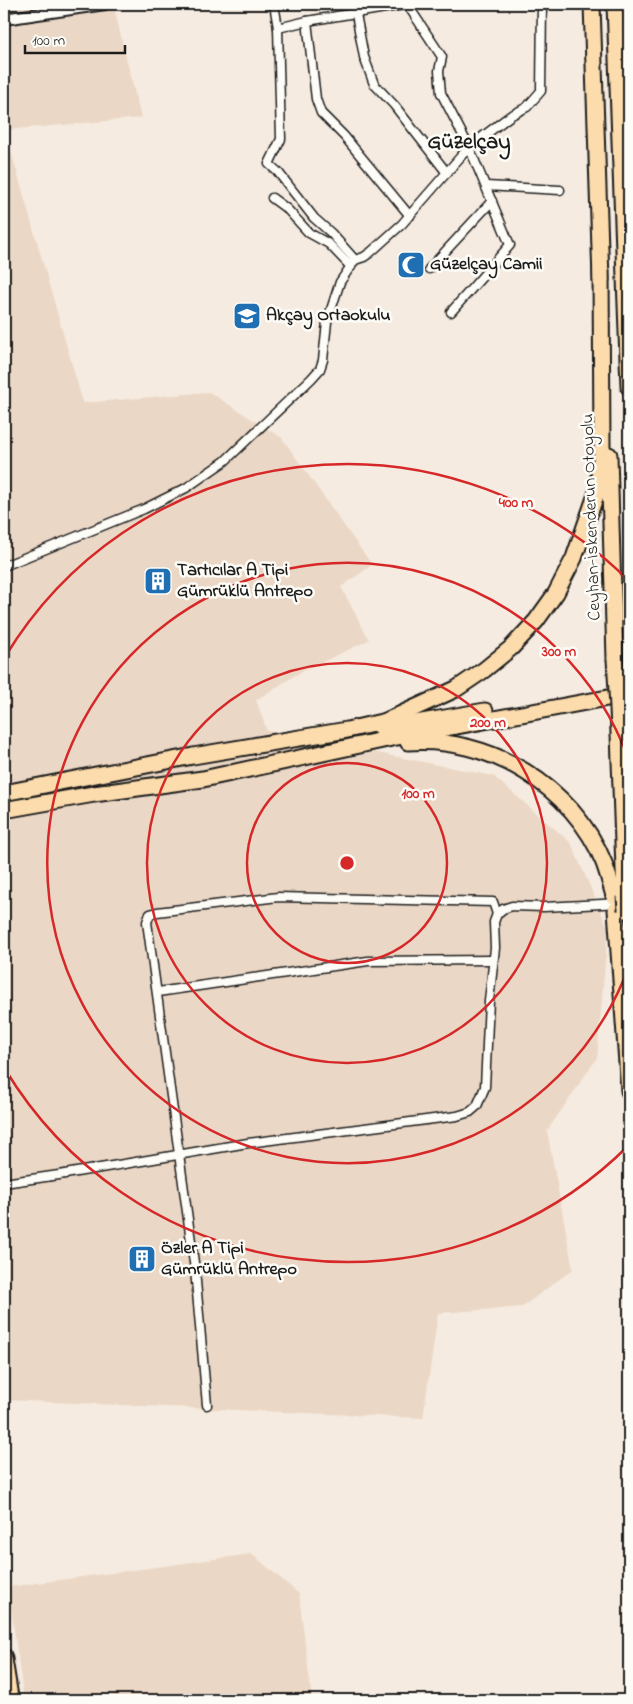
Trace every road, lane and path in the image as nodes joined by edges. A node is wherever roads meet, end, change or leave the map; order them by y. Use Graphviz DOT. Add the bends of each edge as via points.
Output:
graph roads {
  1 [pos="105,4"];
  2 [pos="274,4"];
  3 [pos="408,4"];
  4 [pos="542,4"];
  5 [pos="592,4"];
  6 [pos="615,4"];
  7 [pos="356,14"];
  8 [pos="4,19"];
  9 [pos="307,22"];
  10 [pos="278,28"];
  11 [pos="618,92"];
  12 [pos="469,147"];
  13 [pos="447,173"];
  14 [pos="486,186"];
  15 [pos="560,190"];
  16 [pos="272,198"];
  17 [pos="492,201"];
  18 [pos="629,201"];
  19 [pos="410,216"];
  20 [pos="353,264"];
  21 [pos="429,269"];
  22 [pos="601,270"];
  23 [pos="451,312"];
  24 [pos="629,387"];
  25 [pos="4,566"];
  26 [pos="629,684"];
  27 [pos="629,694"];
  28 [pos="319,753"];
  29 [pos="207,754"];
  30 [pos="4,794"];
  31 [pos="4,810"];
  32 [pos="622,903"];
  33 [pos="497,914"];
  34 [pos="493,960"];
  35 [pos="158,992"];
  36 [pos="629,1060"];
  37 [pos="629,1091"];
  38 [pos="178,1155"];
  39 [pos="4,1183"];
  40 [pos="207,1405"];
  41 [pos="4,1656"];
  42 [pos="11,1700"];
  1 -- 8 [label="street"];
  2 -- 10 [label="street"];
  3 -- 7 [label="street"];
  3 -- 12 [label="street" via="442,57 439,71 441,93"];
  4 -- 12 [label="street" via="541,91 527,106"];
  5 -- 22 [label="highway, Ceyhan-İskenderun Otoyolu"];
  6 -- 11 [label="highway"];
  7 -- 9 [label="street"];
  7 -- 13 [label="street" via="364,57 374,84"];
  9 -- 10 [label="street"];
  9 -- 19 [label="street" via="316,99 321,113"];
  10 -- 20 [label="street" via="281,139 269,164 314,218 332,233"];
  11 -- 18 [label="highway"];
  11 -- 24 [label="highway"];
  12 -- 13 [label="street"];
  12 -- 14 [label="street"];
  13 -- 19 [label="street"];
  14 -- 15 [label="street"];
  14 -- 17 [label="street"];
  16 -- 20 [label="street" via="309,233 329,244"];
  17 -- 21 [label="street"];
  17 -- 23 [label="street" via="510,245"];
  19 -- 20 [label="street"];
  20 -- 25 [label="street" via="340,282 327,322 320,369 225,461 167,499"];
  22 -- 29 [label="highway" via="602,451 597,492 574,558 556,593 536,621 511,648 463,685 386,721"];
  22 -- 32 [label="highway, Ceyhan-İskenderun Otoyolu, bridge" via="612,517"];
  26 -- 29 [label="highway" via="282,747"];
  27 -- 28 [label="highway"];
  28 -- 31 [label="highway" via="203,778"];
  28 -- 32 [label="highway" via="382,744 434,742 483,752 506,761 545,784 577,818 593,841"];
  29 -- 30 [label="highway"];
  32 -- 33 [label="street" via="512,906"];
  32 -- 36 [label="highway, Ceyhan-İskenderun Otoyolu"];
  32 -- 37 [label="highway"];
  33 -- 34 [label="street"];
  33 -- 35 [label="street" via="493,902 278,897 157,912 150,914 147,922"];
  34 -- 35 [label="street" via="368,961"];
  34 -- 38 [label="street" via="485,1088 477,1106 470,1112"];
  35 -- 38 [label="street"];
  38 -- 39 [label="street"];
  38 -- 40 [label="street" via="195,1270"];
  41 -- 42 [label="highway"];
}
